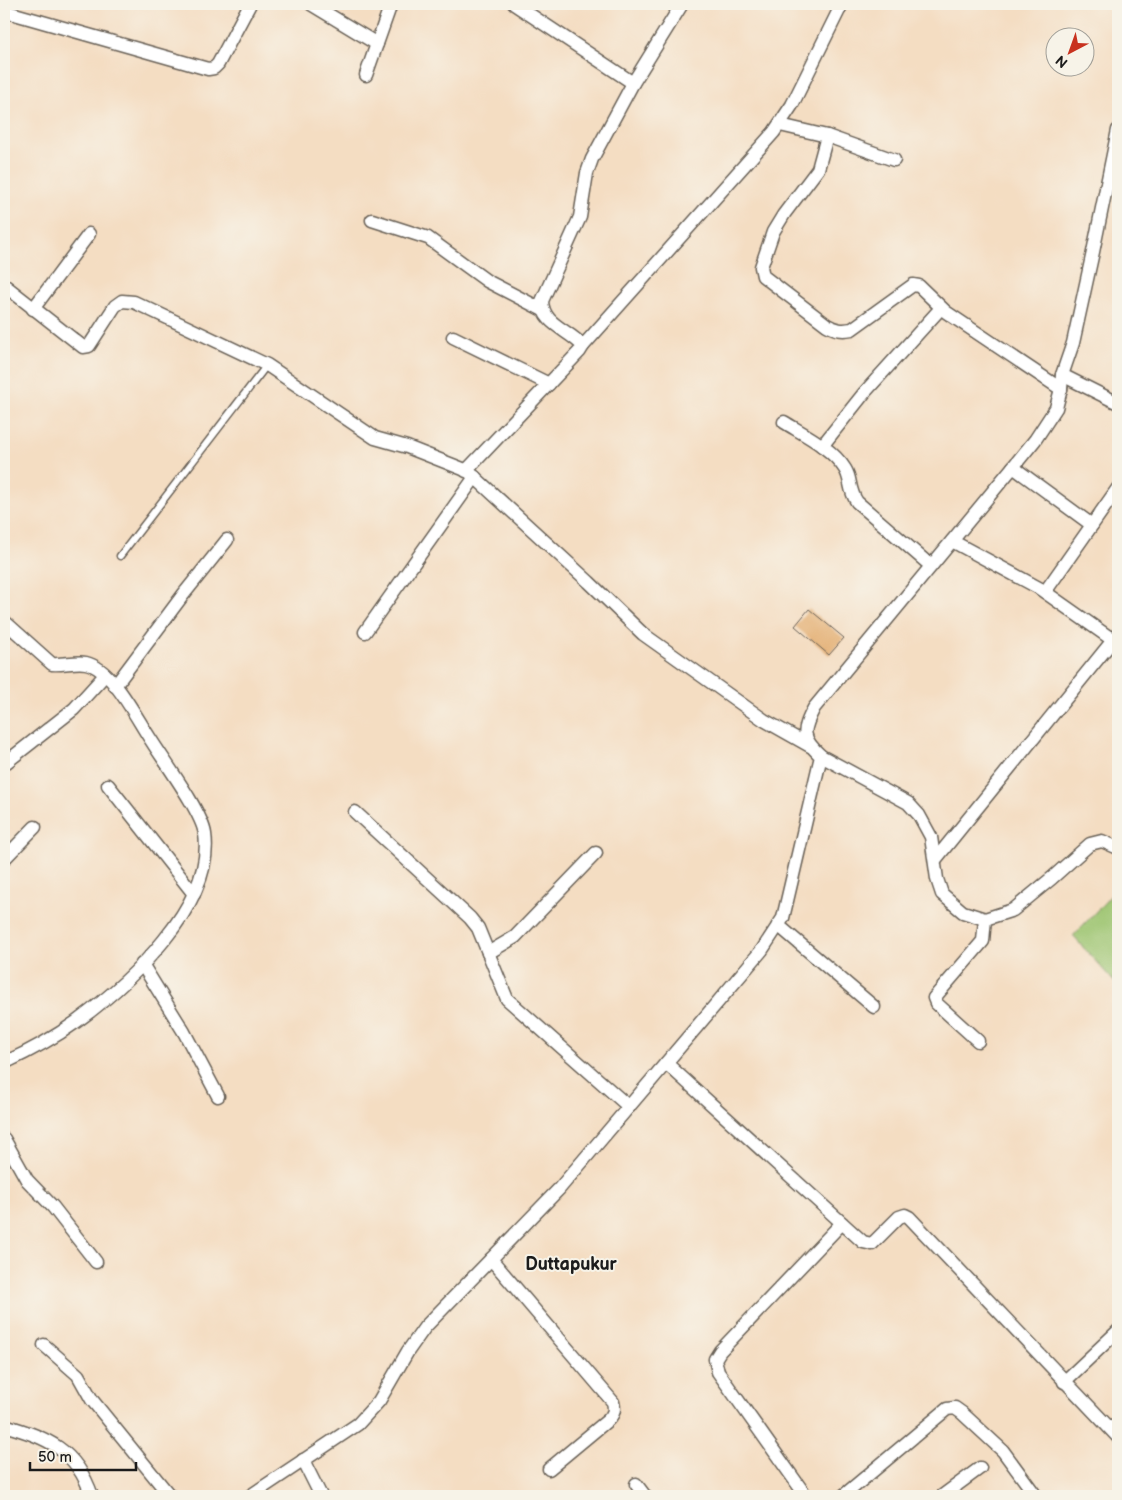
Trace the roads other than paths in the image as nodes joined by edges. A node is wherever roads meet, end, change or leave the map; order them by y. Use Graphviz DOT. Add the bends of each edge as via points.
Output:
graph roads {
  1 [pos="250,4"];
  2 [pos="311,4"];
  3 [pos="391,4"];
  4 [pos="514,4"];
  5 [pos="682,4"];
  6 [pos="839,5"];
  7 [pos="4,11"];
  8 [pos="376,44"];
  9 [pos="366,75"];
  10 [pos="633,83"];
  11 [pos="780,124"];
  12 [pos="1118,130"];
  13 [pos="827,136"];
  14 [pos="894,160"];
  15 [pos="1113,183"];
  16 [pos="372,220"];
  17 [pos="89,234"];
  18 [pos="4,285"];
  19 [pos="34,308"];
  20 [pos="942,308"];
  21 [pos="543,310"];
  22 [pos="453,337"];
  23 [pos="582,346"];
  24 [pos="267,365"];
  25 [pos="1062,374"];
  26 [pos="549,384"];
  27 [pos="1061,389"];
  28 [pos="1118,403"];
  29 [pos="784,422"];
  30 [pos="822,446"];
  31 [pos="1013,467"];
  32 [pos="470,474"];
  33 [pos="1118,488"];
  34 [pos="1092,525"];
  35 [pos="227,540"];
  36 [pos="952,541"];
  37 [pos="120,556"];
  38 [pos="931,566"];
  39 [pos="1045,592"];
  40 [pos="4,621"];
  41 [pos="365,632"];
  42 [pos="1116,637"];
  43 [pos="105,674"];
  44 [pos="115,686"];
  45 [pos="810,746"];
  46 [pos="821,756"];
  47 [pos="4,764"];
  48 [pos="108,785"];
  49 [pos="355,812"];
  50 [pos="35,827"];
  51 [pos="1118,848"];
  52 [pos="596,853"];
  53 [pos="4,859"];
  54 [pos="935,860"];
  55 [pos="194,894"];
  56 [pos="985,919"];
  57 [pos="778,926"];
  58 [pos="488,953"];
  59 [pos="142,964"];
  60 [pos="874,1007"];
  61 [pos="978,1041"];
  62 [pos="4,1063"];
  63 [pos="666,1063"];
  64 [pos="218,1096"];
  65 [pos="629,1107"];
  66 [pos="4,1139"];
  67 [pos="842,1223"];
  68 [pos="491,1259"];
  69 [pos="96,1262"];
  70 [pos="1118,1331"];
  71 [pos="44,1345"];
  72 [pos="1064,1382"];
  73 [pos="4,1425"];
  74 [pos="1118,1437"];
  75 [pos="303,1460"];
  76 [pos="980,1468"];
  77 [pos="549,1469"];
  78 [pos="636,1484"];
  79 [pos="92,1496"];
  80 [pos="170,1496"];
  81 [pos="250,1496"];
  82 [pos="321,1496"];
  83 [pos="645,1496"];
  84 [pos="806,1496"];
  85 [pos="843,1496"];
  86 [pos="942,1496"];
  87 [pos="1036,1496"];
  1 -- 7 [label="street" via="218,64 208,70"];
  2 -- 8 [label="street"];
  3 -- 8 [label="street"];
  4 -- 10 [label="street"];
  5 -- 10 [label="street"];
  6 -- 11 [label="street"];
  8 -- 9 [label="street"];
  10 -- 21 [label="street" via="590,166 580,217 542,301"];
  11 -- 13 [label="street"];
  11 -- 23 [label="street"];
  12 -- 15 [label="street"];
  13 -- 14 [label="street"];
  13 -- 20 [label="street" via="818,169 773,232 761,267 763,276 835,330 852,329 913,285 919,286"];
  15 -- 25 [label="street" via="1073,343"];
  16 -- 21 [label="street" via="428,238 488,281"];
  17 -- 19 [label="street"];
  18 -- 19 [label="street"];
  19 -- 24 [label="street" via="86,347 115,306 134,302"];
  20 -- 27 [label="street"];
  20 -- 30 [label="street" via="865,392"];
  21 -- 23 [label="street" via="547,318"];
  22 -- 26 [label="street"];
  23 -- 26 [label="street"];
  24 -- 32 [label="street" via="375,438 458,466"];
  24 -- 37 [label="lane"];
  25 -- 27 [label="street"];
  25 -- 28 [label="street"];
  26 -- 32 [label="street"];
  27 -- 31 [label="street" via="1056,408"];
  29 -- 30 [label="street"];
  30 -- 38 [label="street" via="846,470 850,491 858,502"];
  31 -- 34 [label="street"];
  31 -- 36 [label="street"];
  32 -- 41 [label="street"];
  32 -- 45 [label="street" via="643,634 764,720"];
  33 -- 34 [label="street"];
  34 -- 39 [label="street"];
  35 -- 44 [label="street"];
  36 -- 38 [label="street"];
  36 -- 39 [label="street"];
  38 -- 45 [label="street" via="814,708 805,724"];
  39 -- 42 [label="street"];
  40 -- 43 [label="street" via="52,664 84,663"];
  42 -- 54 [label="street"];
  43 -- 44 [label="street"];
  43 -- 47 [label="street" via="74,709"];
  44 -- 55 [label="street" via="193,805 205,831 204,870"];
  45 -- 46 [label="street"];
  46 -- 54 [label="street" via="908,803 927,828"];
  46 -- 57 [label="street" via="783,918"];
  48 -- 55 [label="street"];
  49 -- 58 [label="street" via="470,918 478,928"];
  50 -- 53 [label="street"];
  51 -- 56 [label="street" via="1102,841 1090,844 1013,910"];
  52 -- 58 [label="street" via="514,937"];
  54 -- 56 [label="street" via="942,894 963,912"];
  55 -- 59 [label="street" via="182,917"];
  56 -- 61 [label="street" via="983,941 934,998"];
  57 -- 60 [label="street"];
  57 -- 63 [label="street" via="762,950"];
  58 -- 65 [label="street" via="507,998"];
  59 -- 62 [label="street" via="74,1023"];
  59 -- 64 [label="street"];
  63 -- 65 [label="street"];
  63 -- 67 [label="street"];
  65 -- 68 [label="street" via="559,1190"];
  66 -- 69 [label="street" via="27,1180"];
  67 -- 72 [label="street" via="863,1242 872,1244 899,1217 909,1217"];
  67 -- 84 [label="street" via="715,1359 718,1372"];
  68 -- 75 [label="street" via="425,1328 379,1401 358,1424"];
  68 -- 77 [label="street" via="613,1402 615,1409 608,1420"];
  70 -- 72 [label="street"];
  71 -- 80 [label="street" via="78,1374 92,1400"];
  72 -- 74 [label="street"];
  73 -- 79 [label="street" via="34,1434 70,1456"];
  75 -- 81 [label="street"];
  75 -- 82 [label="street"];
  76 -- 86 [label="street"];
  78 -- 83 [label="street"];
  85 -- 87 [label="street" via="947,1409 955,1408 1003,1452"];
}
